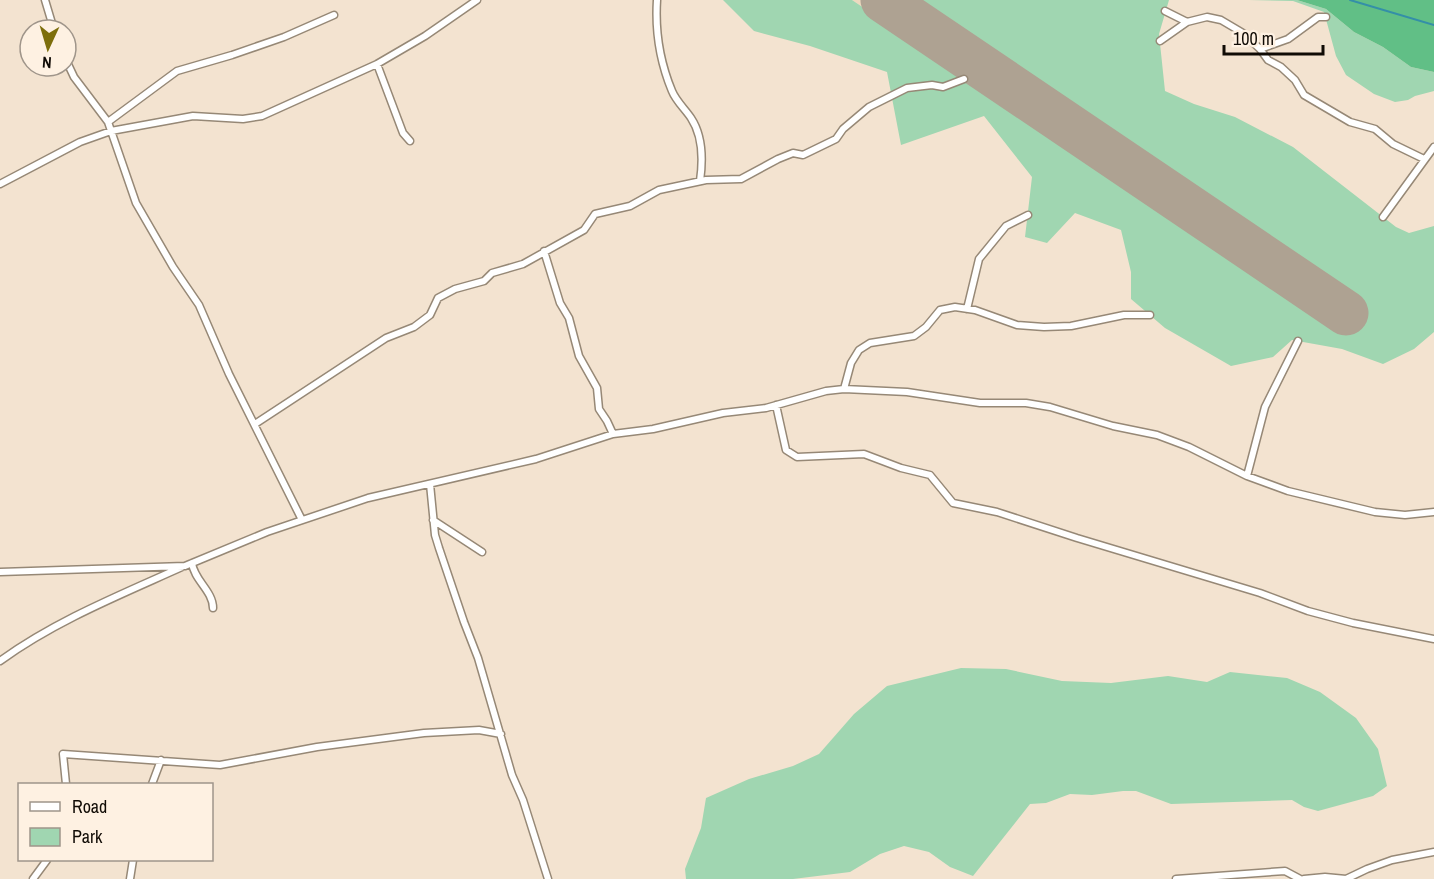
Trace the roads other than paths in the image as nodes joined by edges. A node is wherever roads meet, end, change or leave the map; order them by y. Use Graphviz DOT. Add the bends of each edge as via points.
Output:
graph roads {
  1 [pos="45,0"];
  2 [pos="477,0"];
  3 [pos="657,0"];
  4 [pos="1166,11"];
  5 [pos="334,15"];
  6 [pos="1326,17"];
  7 [pos="50,18"];
  8 [pos="1187,22"];
  9 [pos="1160,41"];
  10 [pos="1260,49"];
  11 [pos="377,64"];
  12 [pos="75,78"];
  13 [pos="964,79"];
  14 [pos="108,122"];
  15 [pos="111,131"];
  16 [pos="410,141"];
  17 [pos="1434,147"];
  18 [pos="1424,159"];
  19 [pos="700,181"];
  20 [pos="0,184"];
  21 [pos="1028,215"];
  22 [pos="1383,217"];
  23 [pos="544,251"];
  24 [pos="967,309"];
  25 [pos="1150,315"];
  26 [pos="1298,341"];
  27 [pos="844,389"];
  28 [pos="776,405"];
  29 [pos="255,424"];
  30 [pos="613,434"];
  31 [pos="1247,476"];
  32 [pos="430,484"];
  33 [pos="1434,512"];
  34 [pos="302,520"];
  35 [pos="433,520"];
  36 [pos="482,552"];
  37 [pos="189,564"];
  38 [pos="0,572"];
  39 [pos="213,608"];
  40 [pos="1434,639"];
  41 [pos="0,661"];
  42 [pos="501,734"];
  43 [pos="160,760"];
  44 [pos="66,783"];
  45 [pos="152,783"];
  46 [pos="1434,852"];
  47 [pos="45,861"];
  48 [pos="133,861"];
  49 [pos="33,879"];
  50 [pos="130,879"];
  51 [pos="548,879"];
  52 [pos="1176,879"];
  53 [pos="1302,879"];
  1 -- 7 [label="street"];
  2 -- 11 [label="street"];
  3 -- 19 [label="street" via="658,45 673,94 693,120 703,162"];
  4 -- 8 [label="street"];
  5 -- 14 [label="street" via="284,37 177,71"];
  6 -- 10 [label="street" via="1318,17 1288,39"];
  8 -- 9 [label="street"];
  8 -- 10 [label="street" via="1207,17 1221,20"];
  10 -- 18 [label="street" via="1295,80 1304,95 1350,122 1375,129 1393,144"];
  11 -- 15 [label="street" via="262,116 193,116"];
  11 -- 16 [label="street" via="403,133"];
  12 -- 14 [label="street"];
  13 -- 19 [label="street" via="942,87 907,88 869,107 836,139 803,155 793,153 741,179"];
  14 -- 15 [label="street"];
  15 -- 20 [label="street" via="80,142"];
  15 -- 29 [label="street" via="136,203 199,304"];
  17 -- 18 [label="street"];
  18 -- 22 [label="street"];
  19 -- 23 [label="street" via="659,190 630,206 595,214 584,230"];
  21 -- 24 [label="street" via="1006,226 979,259"];
  23 -- 29 [label="street" via="523,264 492,273 438,298 430,315 414,327 386,338"];
  23 -- 30 [label="street" via="579,357 597,388 597,404"];
  24 -- 25 [label="street" via="1017,325 1044,327"];
  24 -- 27 [label="street" via="940,310 914,336 870,343 859,350"];
  26 -- 31 [label="street" via="1265,407"];
  27 -- 28 [label="street"];
  27 -- 31 [label="street" via="1050,406 1157,435"];
  28 -- 30 [label="street"];
  28 -- 40 [label="street" via="786,450 797,457 864,454 930,475 953,503 997,512 1308,611"];
  29 -- 34 [label="street"];
  30 -- 32 [label="street" via="536,459"];
  31 -- 33 [label="street" via="1287,491 1375,512"];
  32 -- 34 [label="street" via="368,498"];
  32 -- 35 [label="street"];
  34 -- 37 [label="street"];
  35 -- 36 [label="street"];
  35 -- 42 [label="street" via="439,549"];
  37 -- 38 [label="street"];
  37 -- 39 [label="street" via="213,601"];
  37 -- 41 [label="street" via="64,622"];
  42 -- 43 [label="street" via="479,730 424,733 220,765"];
  42 -- 51 [label="street"];
  43 -- 44 [label="street" via="63,754"];
  43 -- 45 [label="street"];
  46 -- 53 [label="street" via="1392,860 1346,879"];
  47 -- 49 [label="street"];
  48 -- 50 [label="street"];
  52 -- 53 [label="street" via="1285,871"];
}
